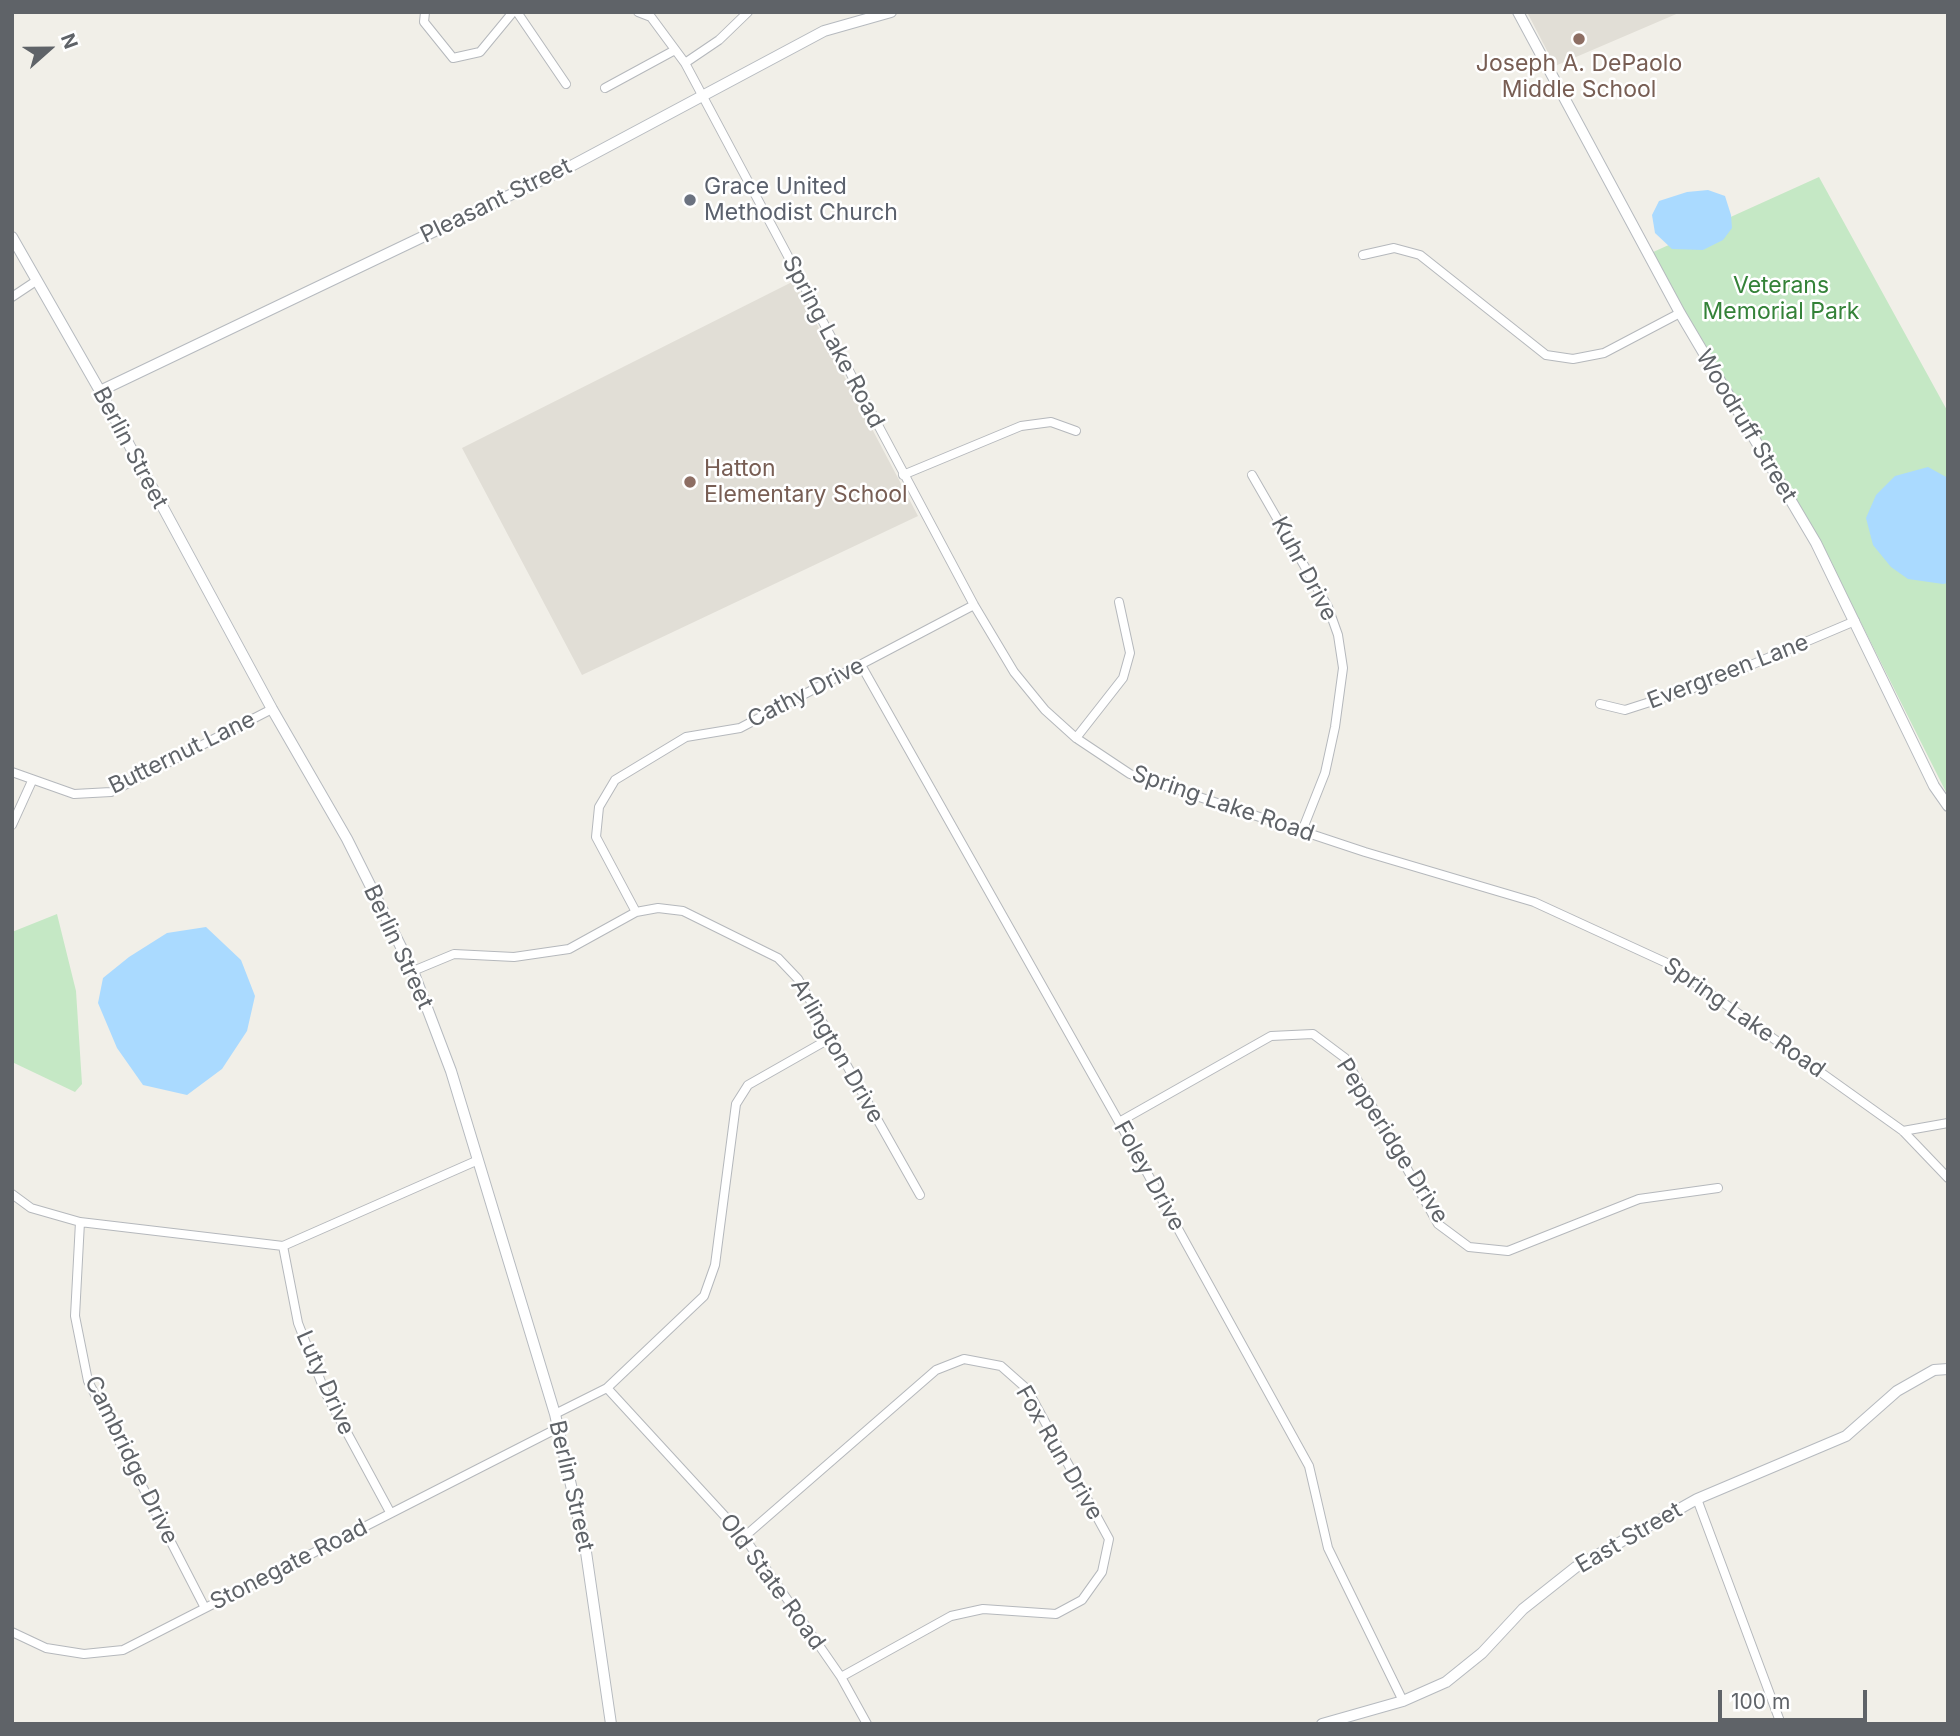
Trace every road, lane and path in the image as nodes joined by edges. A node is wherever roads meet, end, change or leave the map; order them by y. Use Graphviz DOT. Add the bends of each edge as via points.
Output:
graph roads {
  1 [pos="425,12"];
  2 [pos="515,12"];
  3 [pos="638,12"];
  4 [pos="748,12"];
  5 [pos="891,12"];
  6 [pos="1518,12"];
  7 [pos="675,50"];
  8 [pos="685,63"];
  9 [pos="566,85"];
  10 [pos="605,88"];
  11 [pos="702,94"];
  12 [pos="12,237"];
  13 [pos="1363,255"];
  14 [pos="36,281"];
  15 [pos="12,297"];
  16 [pos="1680,313"];
  17 [pos="100,391"];
  18 [pos="1076,431"];
  19 [pos="903,475"];
  20 [pos="1252,475"];
  21 [pos="1119,602"];
  22 [pos="974,605"];
  23 [pos="1855,621"];
  24 [pos="861,665"];
  25 [pos="1600,704"];
  26 [pos="272,709"];
  27 [pos="1076,737"];
  28 [pos="12,772"];
  29 [pos="32,781"];
  30 [pos="1948,806"];
  31 [pos="12,825"];
  32 [pos="1302,831"];
  33 [pos="636,912"];
  34 [pos="412,971"];
  35 [pos="829,1038"];
  36 [pos="1119,1122"];
  37 [pos="1948,1123"];
  38 [pos="1903,1130"];
  39 [pos="476,1161"];
  40 [pos="1948,1178"];
  41 [pos="1718,1188"];
  42 [pos="12,1194"];
  43 [pos="920,1195"];
  44 [pos="80,1222"];
  45 [pos="283,1246"];
  46 [pos="1948,1369"];
  47 [pos="607,1388"];
  48 [pos="555,1414"];
  49 [pos="558,1428"];
  50 [pos="1697,1499"];
  51 [pos="390,1512"];
  52 [pos="744,1537"];
  53 [pos="205,1608"];
  54 [pos="12,1632"];
  55 [pos="841,1678"];
  56 [pos="1403,1701"];
  57 [pos="611,1724"];
  58 [pos="867,1724"];
  59 [pos="1322,1724"];
  60 [pos="1781,1724"];
  1 -- 2 [label="street" via="424,22 453,58 480,52"];
  2 -- 9 [label="street"];
  3 -- 7 [label="street, Spring Lake Road" via="651,17"];
  4 -- 8 [label="street" via="719,40"];
  5 -- 11 [label="street, Pleasant Street" via="824,32"];
  6 -- 16 [label="street, Woodruff Street"];
  7 -- 8 [label="street, Spring Lake Road"];
  7 -- 10 [label="street"];
  8 -- 11 [label="street, Spring Lake Road"];
  11 -- 17 [label="street, Pleasant Street" via="564,169"];
  11 -- 19 [label="street, Spring Lake Road"];
  12 -- 14 [label="street, Berlin Street"];
  13 -- 16 [label="street" via="1394,248 1420,255 1546,355 1573,359 1604,353"];
  14 -- 15 [label="street"];
  14 -- 17 [label="street, Berlin Street"];
  16 -- 23 [label="street, Woodruff Street" via="1816,543"];
  17 -- 26 [label="street, Berlin Street"];
  18 -- 19 [label="street" via="1051,422 1021,426"];
  19 -- 22 [label="street, Spring Lake Road"];
  20 -- 32 [label="street, Kuhr Drive" via="1328,607 1340,646 1343,668 1335,727 1325,773"];
  21 -- 27 [label="street" via="1130,653 1123,678"];
  22 -- 24 [label="street, Cathy Drive"];
  22 -- 27 [label="street, Spring Lake Road" via="1014,672 1045,710"];
  23 -- 25 [label="street, Evergreen Lane" via="1731,674 1625,710"];
  23 -- 30 [label="street, Woodruff Street" via="1934,786"];
  24 -- 33 [label="street, Cathy Drive" via="740,728 686,737 615,780 600,807 596,837"];
  24 -- 36 [label="street, Foley Drive"];
  26 -- 29 [label="street, Butternut Lane" via="111,792 74,794"];
  26 -- 34 [label="street, Berlin Street" via="347,839"];
  27 -- 32 [label="street, Spring Lake Road" via="1130,774"];
  28 -- 29 [label="street, Butternut Lane"];
  29 -- 31 [label="street"];
  32 -- 38 [label="street, Spring Lake Road" via="1534,902 1669,964"];
  33 -- 34 [label="street, Arlington Drive" via="569,949 514,957 454,954"];
  33 -- 35 [label="street, Arlington Drive" via="682,911 778,958 798,979"];
  34 -- 39 [label="street, Berlin Street" via="451,1071"];
  35 -- 43 [label="street, Arlington Drive"];
  35 -- 47 [label="street" via="748,1085 736,1104 715,1265 705,1296"];
  36 -- 41 [label="street, Pepperidge Drive" via="1271,1035 1313,1034 1345,1058 1438,1224 1469,1247 1508,1251 1639,1199"];
  36 -- 56 [label="street, Foley Drive" via="1309,1466 1328,1548"];
  37 -- 38 [label="street"];
  38 -- 40 [label="street, Spring Lake Road"];
  39 -- 45 [label="street"];
  39 -- 48 [label="street, Berlin Street"];
  42 -- 44 [label="street" via="31,1208"];
  44 -- 45 [label="street"];
  44 -- 53 [label="street, Cambridge Drive" via="75,1316 88,1381"];
  45 -- 51 [label="street, Luty Drive" via="298,1323 325,1392"];
  46 -- 50 [label="street, East Street" via="1934,1370 1897,1391 1846,1436"];
  47 -- 48 [label="street"];
  47 -- 52 [label="street, Old State Road"];
  48 -- 49 [label="street, Berlin Street"];
  49 -- 51 [label="street, Stonegate Road"];
  49 -- 57 [label="street, Berlin Street" via="586,1552"];
  50 -- 56 [label="street, East Street" via="1576,1567 1523,1609 1482,1653 1446,1682"];
  50 -- 60 [label="street"];
  51 -- 53 [label="street, Stonegate Road"];
  52 -- 55 [label="street, Old State Road"];
  52 -- 55 [label="street, Fox Run Drive" via="936,1370 964,1359 1001,1366 1027,1389 1109,1539 1102,1572 1082,1600 1056,1614 983,1609 951,1616"];
  53 -- 54 [label="street, Stonegate Road" via="124,1650 84,1654 46,1648"];
  55 -- 58 [label="street, Old State Road"];
  56 -- 59 [label="street, East Street"];
}
